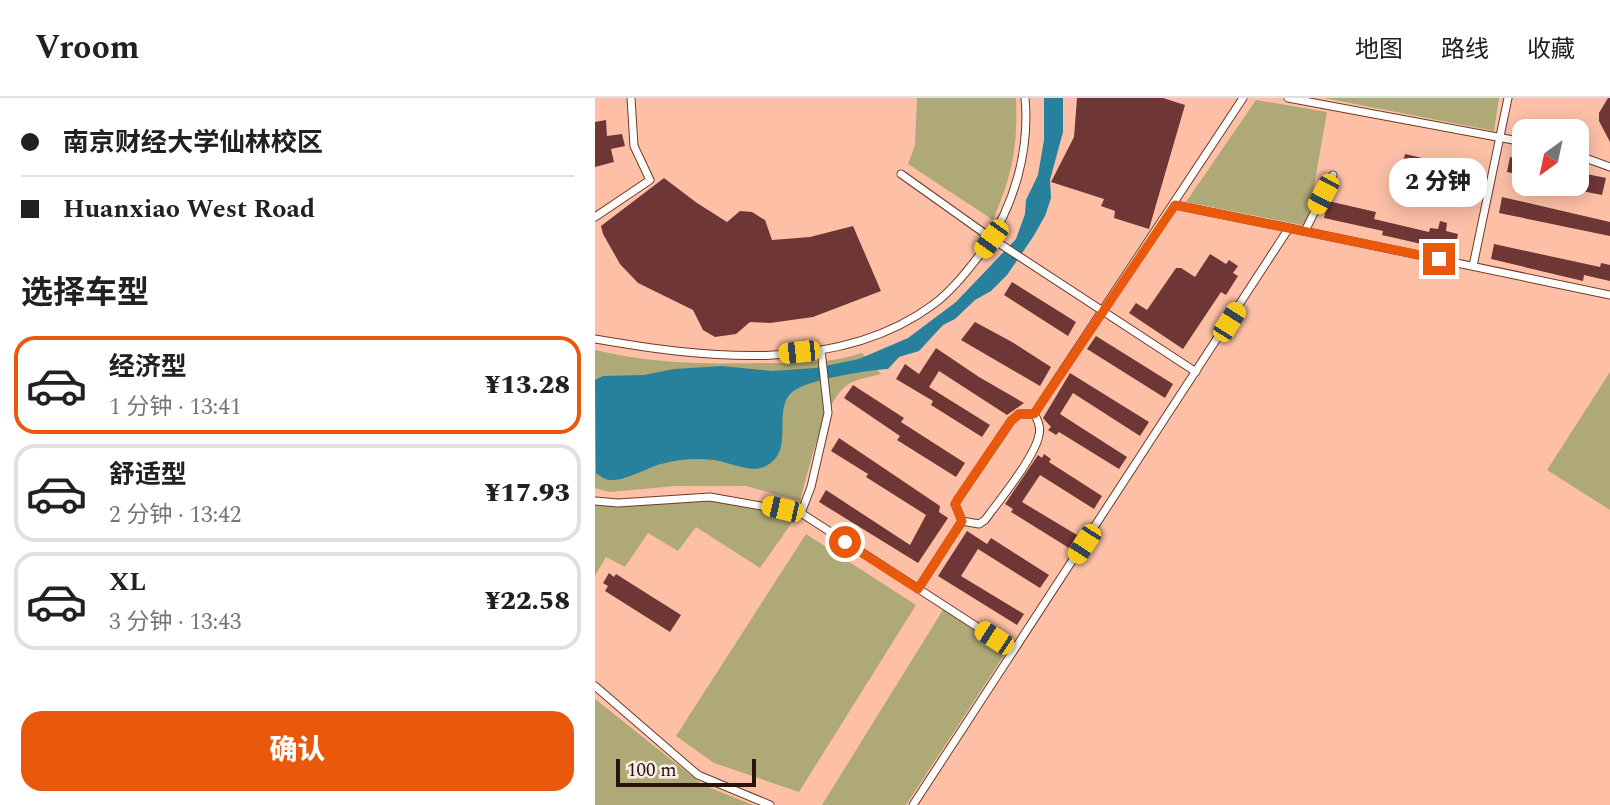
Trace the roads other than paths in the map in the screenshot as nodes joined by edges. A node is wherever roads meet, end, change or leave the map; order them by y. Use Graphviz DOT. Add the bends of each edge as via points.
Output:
graph roads {
  1 [pos="631,98"];
  2 [pos="1025,98"];
  3 [pos="1243,98"];
  4 [pos="1288,98"];
  5 [pos="1508,98"];
  6 [pos="1499,137"];
  7 [pos="1512,140"];
  8 [pos="1589,159"];
  9 [pos="1610,167"];
  10 [pos="901,174"];
  11 [pos="1333,175"];
  12 [pos="1175,205"];
  13 [pos="595,217"];
  14 [pos="1289,228"];
  15 [pos="1305,231"];
  16 [pos="991,239"];
  17 [pos="1473,266"];
  18 [pos="1610,295"];
  19 [pos="1104,309"];
  20 [pos="595,339"];
  21 [pos="821,350"];
  22 [pos="1196,372"];
  23 [pos="1034,414"];
  24 [pos="595,502"];
  25 [pos="801,513"];
  26 [pos="962,521"];
  27 [pos="918,589"];
  28 [pos="1013,650"];
  29 [pos="595,686"];
  30 [pos="770,805"];
  31 [pos="913,805"];
  1 -- 13 [label="street" via="634,146 650,180"];
  2 -- 16 [label="street" via="1021,164"];
  3 -- 12 [label="street"];
  4 -- 6 [label="street"];
  5 -- 6 [label="street"];
  6 -- 7 [label="street"];
  6 -- 17 [label="street"];
  8 -- 9 [label="street"];
  10 -- 16 [label="street"];
  11 -- 15 [label="street"];
  12 -- 14 [label="street"];
  12 -- 19 [label="street"];
  14 -- 15 [label="street"];
  14 -- 22 [label="street"];
  15 -- 17 [label="street"];
  16 -- 19 [label="street"];
  16 -- 21 [label="street" via="936,304 892,330"];
  17 -- 18 [label="street"];
  19 -- 22 [label="street"];
  19 -- 23 [label="street"];
  20 -- 21 [label="street" via="711,354"];
  21 -- 25 [label="street" via="828,414"];
  22 -- 28 [label="street"];
  23 -- 26 [label="street" via="1019,414 1011,421 958,499 956,510"];
  23 -- 26 [label="street" via="1039,436 1015,477 985,520 979,524"];
  24 -- 25 [label="street" via="711,497"];
  25 -- 27 [label="street"];
  26 -- 27 [label="street"];
  27 -- 28 [label="street"];
  28 -- 31 [label="street"];
  29 -- 30 [label="street" via="698,775"];
}
